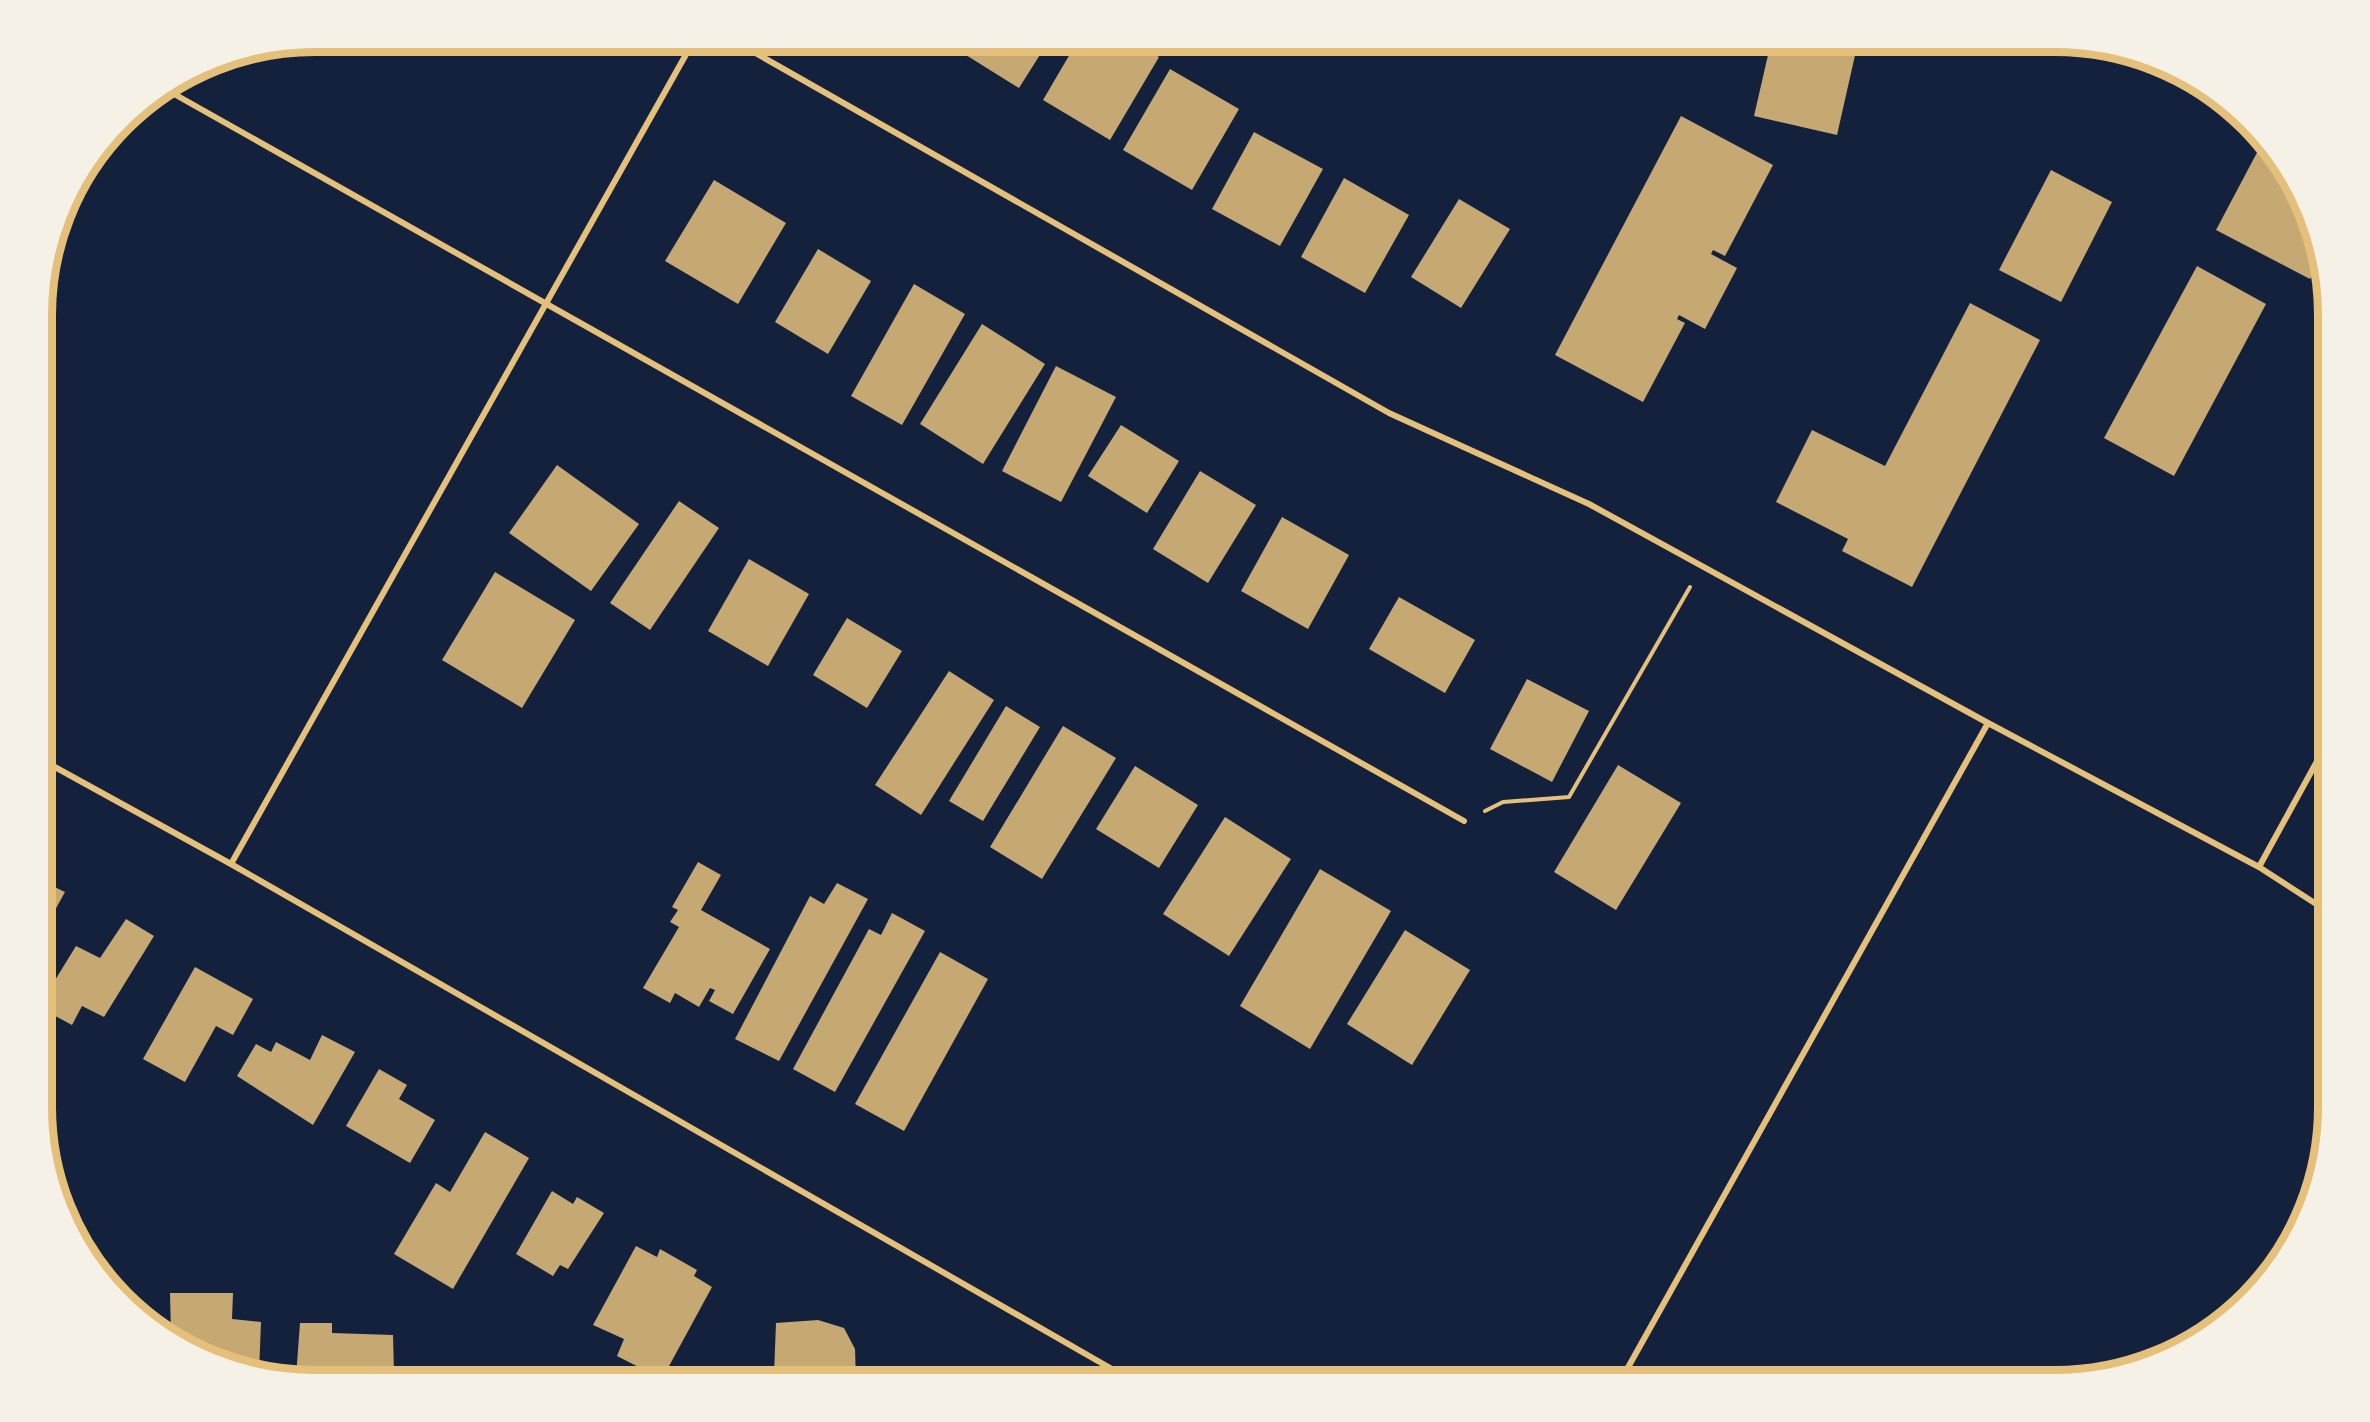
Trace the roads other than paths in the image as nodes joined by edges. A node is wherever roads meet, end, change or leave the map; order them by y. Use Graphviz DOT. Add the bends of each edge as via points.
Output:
graph roads {
  1 [pos="687,52"];
  2 [pos="754,52"];
  3 [pos="174,94"];
  4 [pos="547,304"];
  5 [pos="1988,723"];
  6 [pos="2318,759"];
  7 [pos="52,765"];
  8 [pos="1464,821"];
  9 [pos="231,864"];
  10 [pos="2259,867"];
  11 [pos="2318,905"];
  12 [pos="1114,1370"];
  13 [pos="1627,1370"];
  1 -- 4 [label="street"];
  2 -- 5 [label="street" via="1389,412 1589,504"];
  3 -- 4 [label="street"];
  4 -- 8 [label="street"];
  4 -- 9 [label="street"];
  5 -- 10 [label="street"];
  5 -- 13 [label="street"];
  6 -- 10 [label="street"];
  7 -- 9 [label="street"];
  9 -- 12 [label="street"];
  10 -- 11 [label="street"];
}
